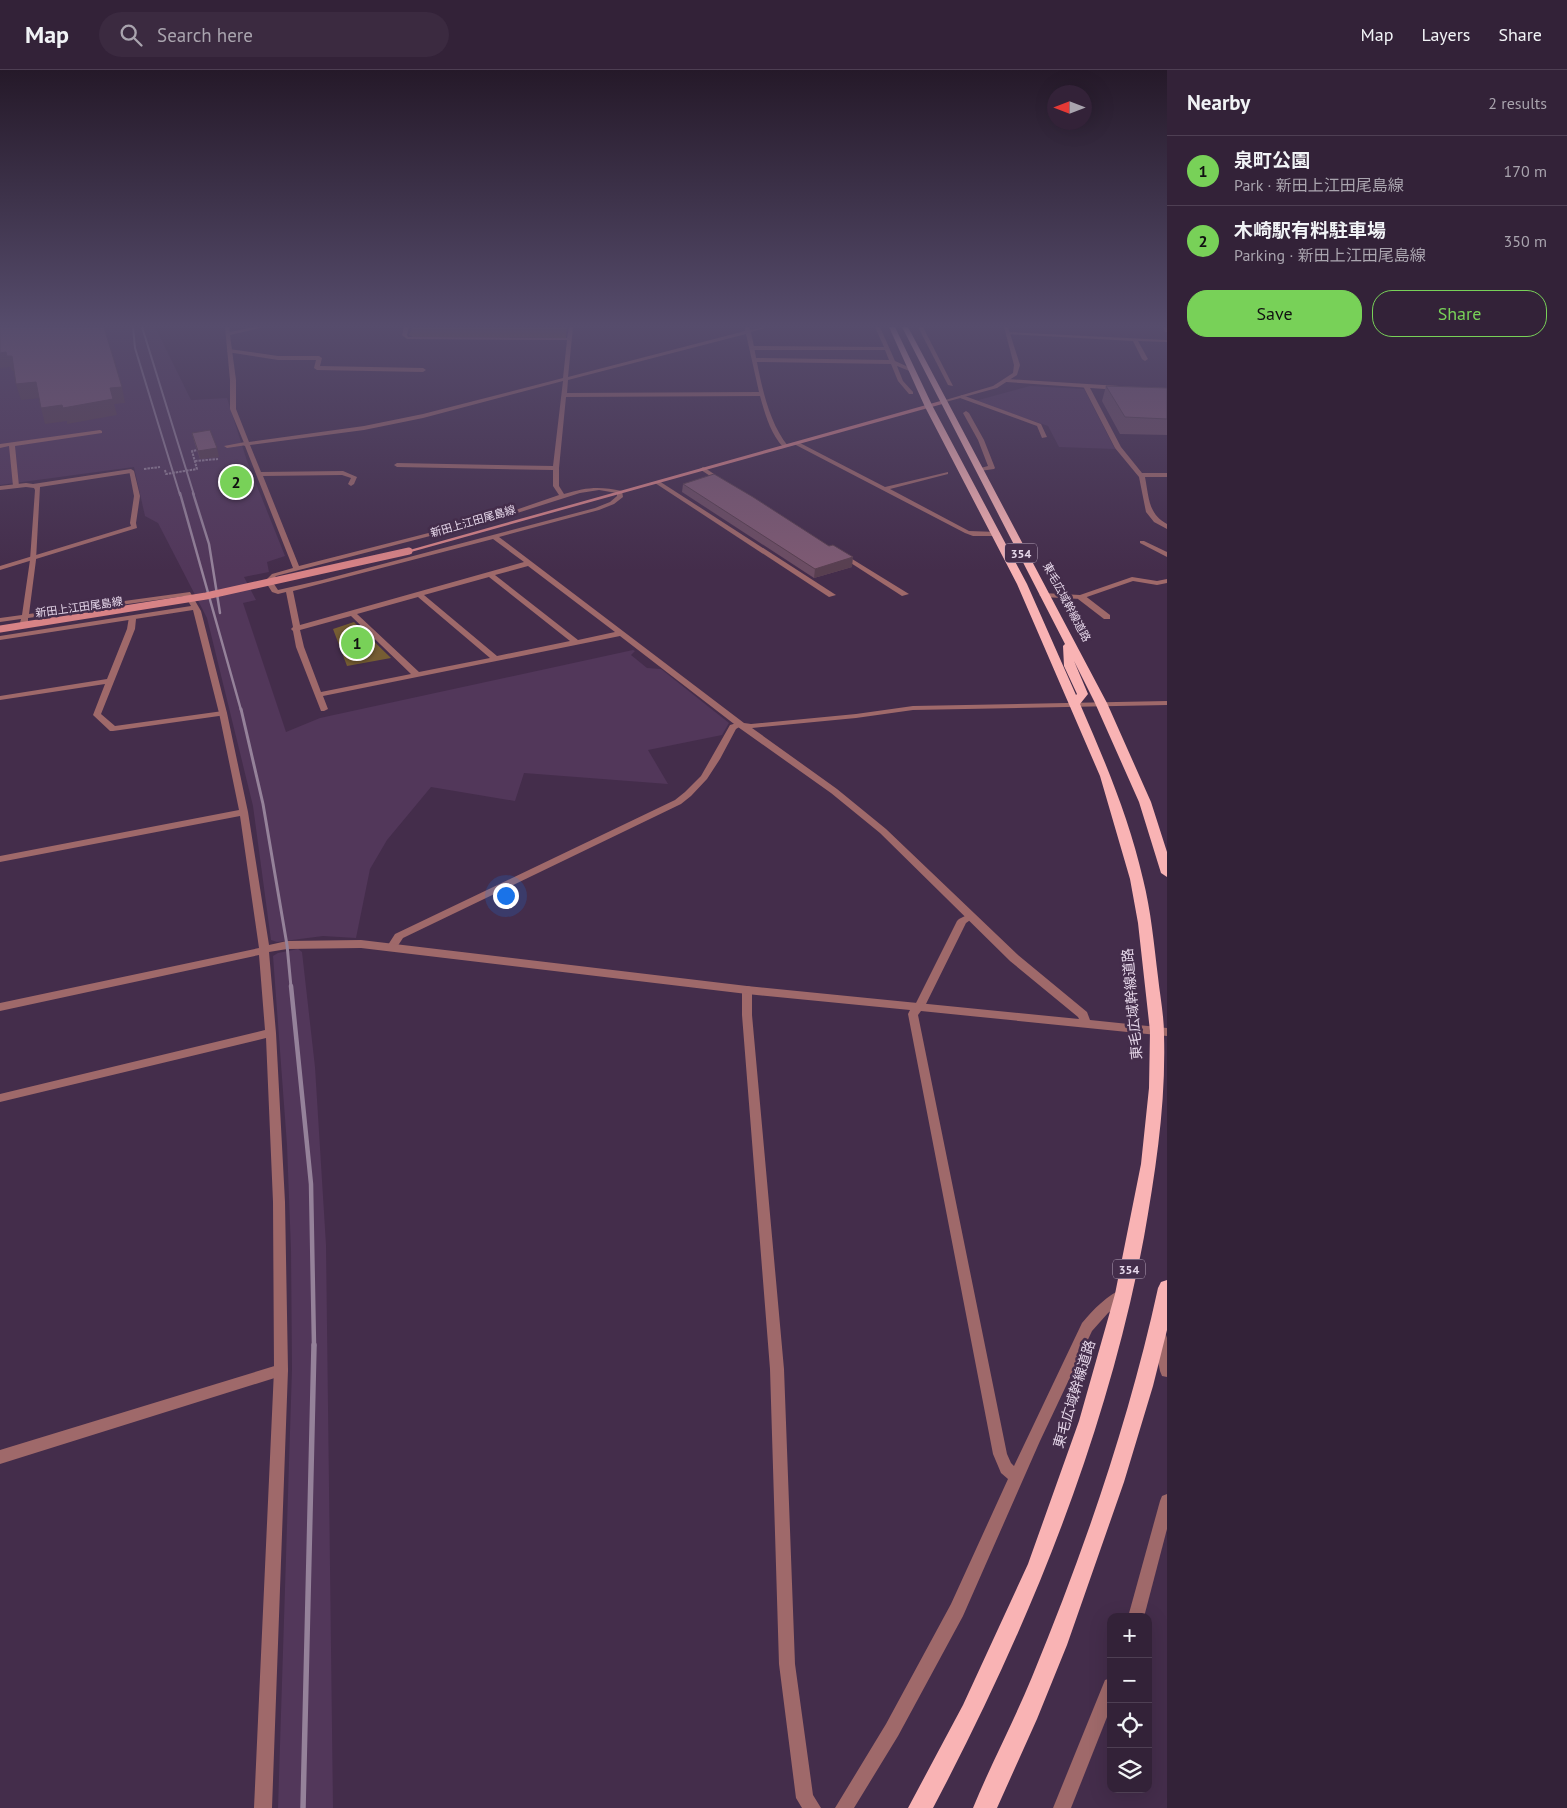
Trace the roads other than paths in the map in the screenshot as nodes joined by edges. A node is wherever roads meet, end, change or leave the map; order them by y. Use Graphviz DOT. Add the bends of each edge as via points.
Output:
graph roads {
  1 [pos="233,408"];
  2 [pos="454,408"];
  3 [pos="563,408"];
  4 [pos="767,408"];
  5 [pos="925,408"];
  6 [pos="930,408"];
  7 [pos="947,408"];
  8 [pos="991,408"];
  9 [pos="1097,408"];
  10 [pos="966,413"];
  11 [pos="100,432"];
  12 [pos="1044,437"];
  13 [pos="965,440"];
  14 [pos="981,440"];
  15 [pos="796,443"];
  16 [pos="12,444"];
  17 [pos="245,444"];
  18 [pos="0,446"];
  19 [pos="227,446"];
  20 [pos="785,446"];
  21 [pos="397,465"];
  22 [pos="556,468"];
  23 [pos="703,469"];
  24 [pos="980,469"];
  25 [pos="946,473"];
  26 [pos="258,474"];
  27 [pos="1140,475"];
  28 [pos="1167,475"];
  29 [pos="657,482"];
  30 [pos="351,484"];
  31 [pos="728,485"];
  32 [pos="16,486"];
  33 [pos="34,486"];
  34 [pos="0,488"];
  35 [pos="883,490"];
  36 [pos="620,492"];
  37 [pos="562,495"];
  38 [pos="1167,527"];
  39 [pos="997,534"];
  40 [pos="494,536"];
  41 [pos="1142,542"];
  42 [pos="838,552"];
  43 [pos="1167,555"];
  44 [pos="33,559"];
  45 [pos="530,563"];
  46 [pos="0,568"];
  47 [pos="297,569"];
  48 [pos="491,575"];
  49 [pos="1167,581"];
  50 [pos="289,590"];
  51 [pos="905,594"];
  52 [pos="420,595"];
  53 [pos="832,595"];
  54 [pos="1043,595"];
  55 [pos="1081,597"];
  56 [pos="193,608"];
  57 [pos="353,614"];
  58 [pos="25,617"];
  59 [pos="1107,617"];
  60 [pos="132,619"];
  61 [pos="0,620"];
  62 [pos="0,629"];
  63 [pos="296,629"];
  64 [pos="622,633"];
  65 [pos="22,635"];
  66 [pos="0,638"];
  67 [pos="577,643"];
  68 [pos="1069,644"];
  69 [pos="496,659"];
  70 [pos="417,676"];
  71 [pos="110,681"];
  72 [pos="318,695"];
  73 [pos="0,698"];
  74 [pos="1075,703"];
  75 [pos="1101,703"];
  76 [pos="1167,703"];
  77 [pos="324,709"];
  78 [pos="223,713"];
  79 [pos="740,724"];
  80 [pos="244,812"];
  81 [pos="0,859"];
  82 [pos="1167,874"];
  83 [pos="971,916"];
  84 [pos="391,948"];
  85 [pos="264,949"];
  86 [pos="747,990"];
  87 [pos="0,1007"];
  88 [pos="919,1007"];
  89 [pos="1085,1023"];
  90 [pos="1162,1031"];
  91 [pos="271,1033"];
  92 [pos="0,1098"];
  93 [pos="1167,1288"];
  94 [pos="1124,1294"];
  95 [pos="1159,1328"];
  96 [pos="281,1370"];
  97 [pos="1167,1371"];
  98 [pos="0,1457"];
  99 [pos="1017,1477"];
  100 [pos="1167,1501"];
  101 [pos="1137,1613"];
  102 [pos="1107,1696"];
  103 [pos="263,1808"];
  104 [pos="812,1808"];
  105 [pos="844,1808"];
  106 [pos="920,1808"];
  107 [pos="986,1808"];
  108 [pos="1062,1808"];
  1 -- 17 [label="street"];
  2 -- 17 [label="street" via="364,428"];
  3 -- 22 [label="street"];
  4 -- 20 [label="street" via="777,439"];
  5 -- 15 [label="main road, 新田上江田尾島線"];
  6 -- 39 [label="highway, 東毛広域幹線道路 / 354"];
  7 -- 13 [label="highway, 東毛広域幹線道路 / 354"];
  8 -- 12 [label="street" via="1039,426"];
  9 -- 27 [label="street" via="1118,448"];
  10 -- 14 [label="street"];
  11 -- 16 [label="street"];
  13 -- 14 [label="street"];
  13 -- 24 [label="highway, 東毛広域幹線道路 / 354"];
  14 -- 24 [label="street" via="992,468"];
  15 -- 20 [label="main road, 新田上江田尾島線"];
  15 -- 35 [label="street"];
  16 -- 18 [label="street"];
  16 -- 32 [label="street"];
  17 -- 19 [label="street"];
  17 -- 26 [label="street"];
  20 -- 23 [label="main road, 新田上江田尾島線"];
  21 -- 22 [label="street"];
  22 -- 37 [label="street" via="556,486"];
  23 -- 29 [label="main road, 新田上江田尾島線"];
  23 -- 31 [label="street"];
  24 -- 54 [label="highway, 東毛広域幹線道路 / 354"];
  25 -- 35 [label="street"];
  26 -- 30 [label="street" via="342,473 354,477"];
  26 -- 47 [label="street"];
  27 -- 28 [label="street"];
  27 -- 38 [label="street" via="1149,512"];
  29 -- 36 [label="main road, 新田上江田尾島線"];
  29 -- 53 [label="street"];
  32 -- 33 [label="street"];
  32 -- 34 [label="street"];
  33 -- 44 [label="street" via="38,490"];
  33 -- 44 [label="street" via="131,471 137,496 134,527"];
  35 -- 39 [label="street" via="973,534"];
  36 -- 37 [label="street" via="599,488"];
  36 -- 40 [label="street" via="620,497 612,503"];
  36 -- 62 [label="main road, 新田上江田尾島線, bridge" via="409,551 289,580 186,601"];
  37 -- 47 [label="street" via="509,514"];
  39 -- 74 [label="highway, 東毛広域幹線道路 / 354"];
  40 -- 45 [label="street"];
  40 -- 50 [label="street"];
  41 -- 43 [label="street"];
  42 -- 51 [label="street"];
  44 -- 46 [label="street"];
  44 -- 58 [label="street"];
  45 -- 48 [label="street"];
  45 -- 64 [label="street"];
  47 -- 50 [label="street" via="269,578 274,590"];
  48 -- 52 [label="street"];
  48 -- 67 [label="street"];
  49 -- 55 [label="street" via="1129,579"];
  50 -- 63 [label="street"];
  52 -- 57 [label="street"];
  52 -- 69 [label="street"];
  54 -- 55 [label="street"];
  54 -- 68 [label="highway, 東毛広域幹線道路 / 354"];
  55 -- 59 [label="street"];
  56 -- 58 [label="street" via="184,593"];
  56 -- 60 [label="street"];
  56 -- 78 [label="street" via="197,611"];
  57 -- 63 [label="street"];
  57 -- 70 [label="street"];
  58 -- 61 [label="street"];
  58 -- 65 [label="street"];
  60 -- 65 [label="street"];
  60 -- 71 [label="street"];
  63 -- 72 [label="street"];
  64 -- 67 [label="street"];
  64 -- 79 [label="street"];
  65 -- 66 [label="street"];
  67 -- 69 [label="street"];
  68 -- 74 [label="highway" via="1070,666 1083,694"];
  68 -- 75 [label="highway, 東毛広域幹線道路 / 354"];
  69 -- 70 [label="street"];
  70 -- 72 [label="street"];
  71 -- 73 [label="street"];
  71 -- 78 [label="street" via="97,715 112,729"];
  72 -- 77 [label="street"];
  74 -- 75 [label="street"];
  74 -- 79 [label="street" via="913,708 751,726"];
  74 -- 90 [label="highway, 東毛広域幹線道路 / 354" via="1106,776 1137,879"];
  75 -- 76 [label="street"];
  75 -- 82 [label="highway, 東毛広域幹線道路 / 354" via="1145,802"];
  78 -- 80 [label="street"];
  79 -- 83 [label="street" via="834,791 883,831"];
  79 -- 84 [label="street" via="733,726 706,777 678,802 399,936"];
  80 -- 81 [label="street"];
  80 -- 85 [label="street"];
  83 -- 88 [label="street" via="962,921"];
  83 -- 89 [label="street" via="1014,958 1083,1016"];
  84 -- 85 [label="street" via="318,943"];
  84 -- 86 [label="street"];
  85 -- 87 [label="street"];
  85 -- 91 [label="street"];
  86 -- 88 [label="street"];
  86 -- 104 [label="street" via="777,1369 787,1664 805,1798"];
  88 -- 89 [label="street"];
  88 -- 99 [label="street" via="913,1014 1000,1454 1006,1468"];
  89 -- 90 [label="street"];
  90 -- 94 [label="highway, 東毛広域幹線道路 / 354" via="1149,1164"];
  91 -- 92 [label="street"];
  91 -- 96 [label="street" via="279,1202"];
  93 -- 95 [label="highway"];
  94 -- 99 [label="street" via="1102,1309 1087,1328"];
  94 -- 106 [label="highway, 東毛広域幹線道路 / 354" via="1089,1420 1037,1567 971,1713"];
  95 -- 97 [label="street"];
  95 -- 107 [label="highway" via="1127,1447 1079,1585 1015,1746"];
  96 -- 98 [label="street"];
  96 -- 103 [label="street"];
  99 -- 105 [label="street" via="957,1610 892,1730"];
  100 -- 101 [label="street"];
  102 -- 108 [label="street"];
}
